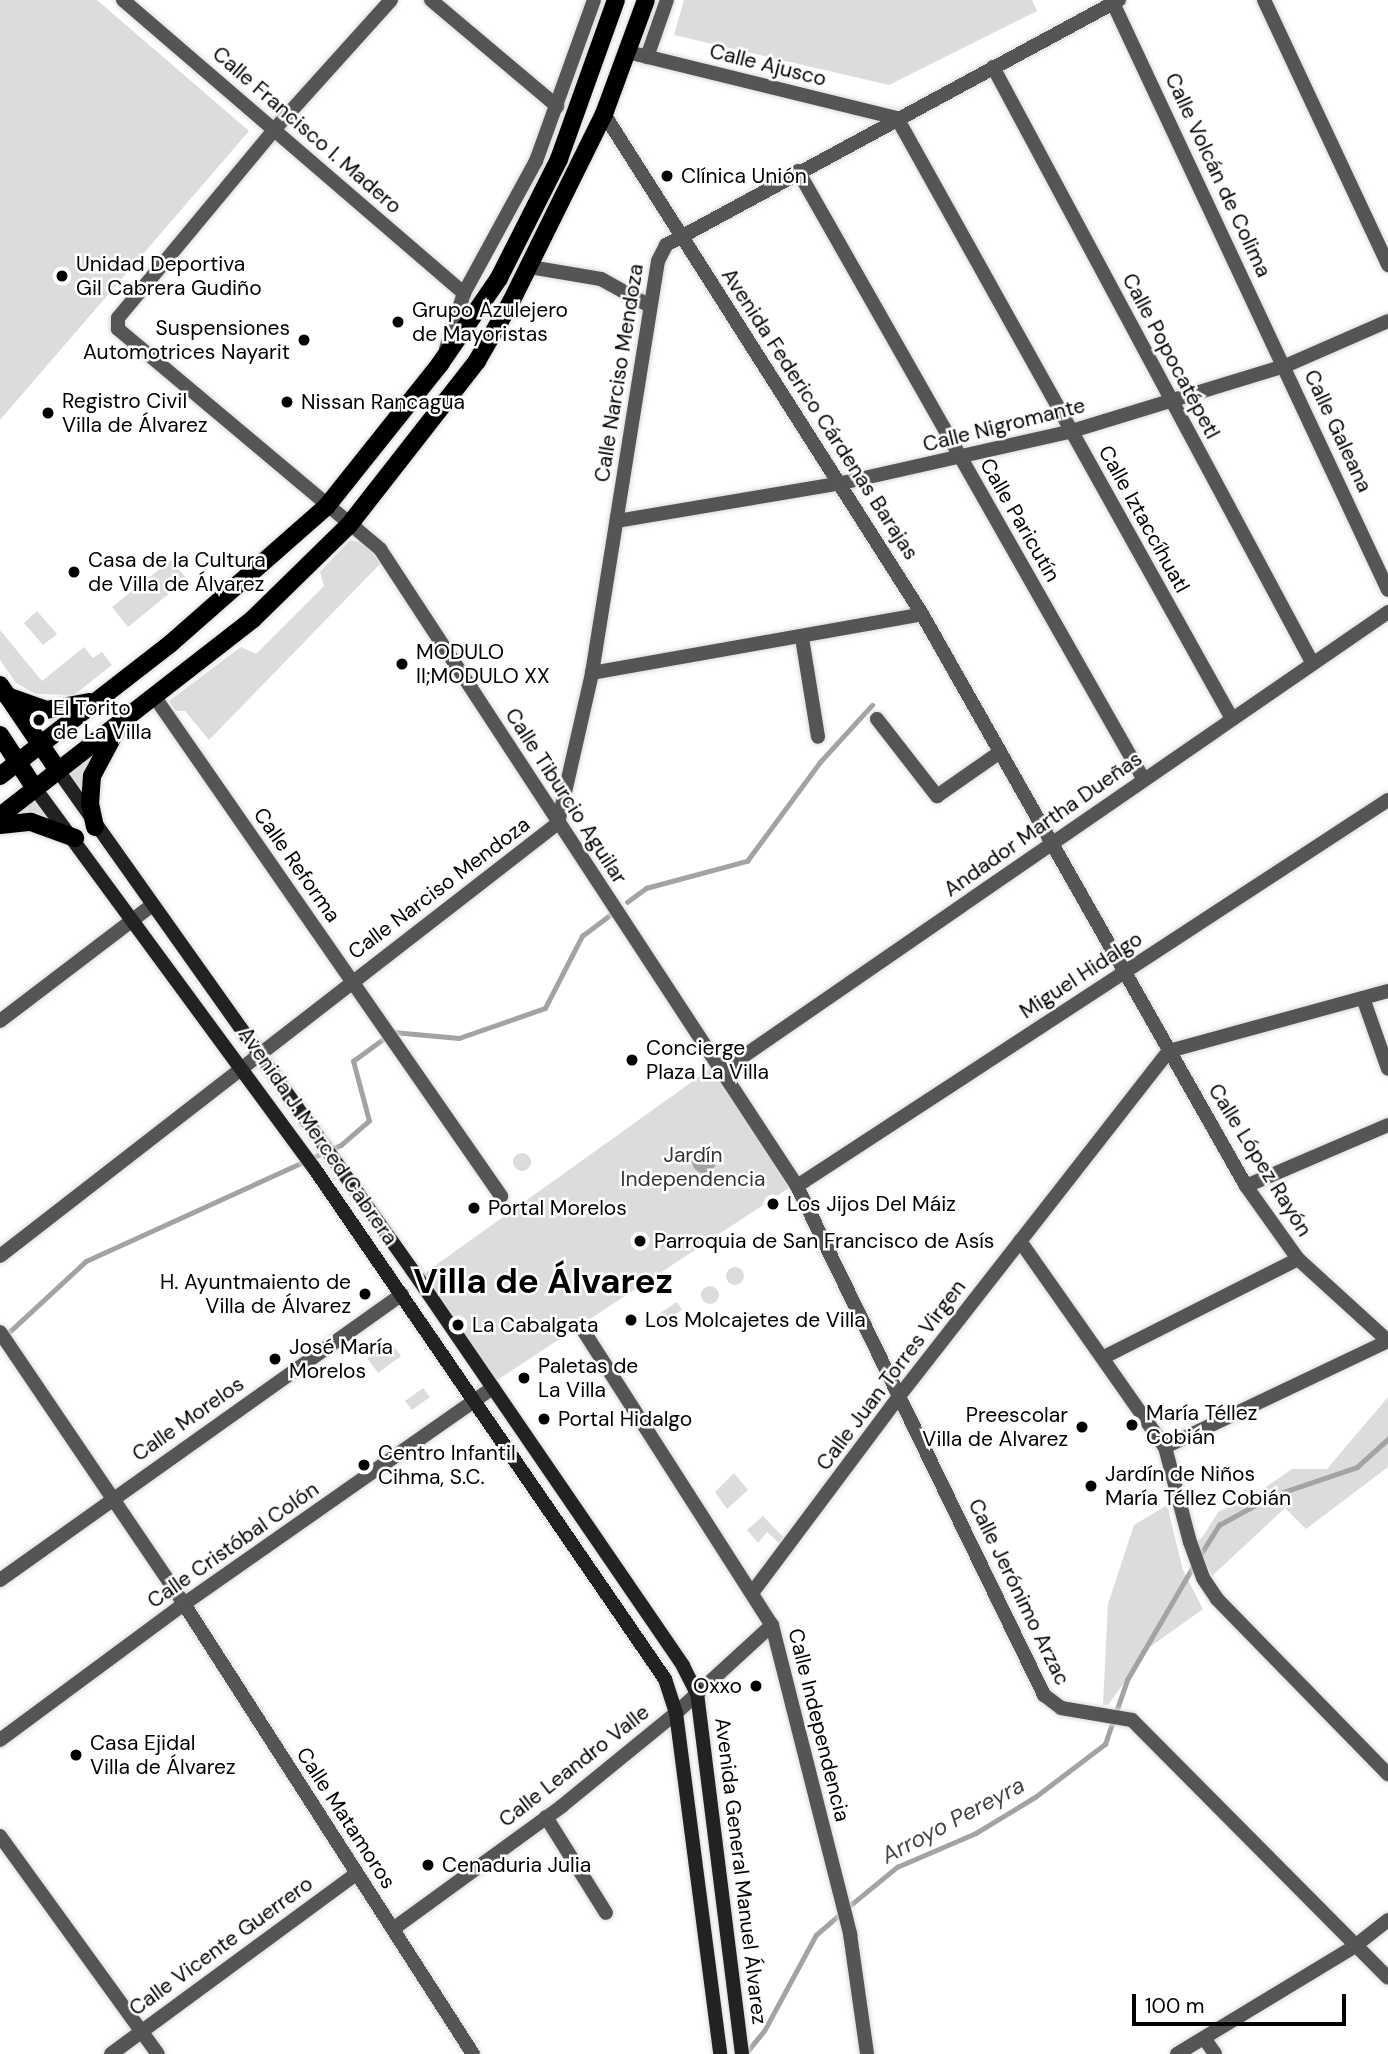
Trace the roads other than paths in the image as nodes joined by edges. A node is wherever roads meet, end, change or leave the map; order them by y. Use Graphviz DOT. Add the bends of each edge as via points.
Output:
graph roads {
  1 [pos="123,0"];
  2 [pos="391,0"];
  3 [pos="431,0"];
  4 [pos="594,0"];
  5 [pos="616,0"];
  6 [pos="646,0"];
  7 [pos="667,0"];
  8 [pos="1264,0"];
  9 [pos="1116,2"];
  10 [pos="628,52"];
  11 [pos="647,57"];
  12 [pos="993,67"];
  13 [pos="557,106"];
  14 [pos="604,114"];
  15 [pos="897,118"];
  16 [pos="274,130"];
  17 [pos="798,171"];
  18 [pos="680,234"];
  19 [pos="1388,265"];
  20 [pos="530,267"];
  21 [pos="464,293"];
  22 [pos="650,306"];
  23 [pos="1388,321"];
  24 [pos="440,364"];
  25 [pos="1285,366"];
  26 [pos="1173,403"];
  27 [pos="1072,431"];
  28 [pos="962,459"];
  29 [pos="842,483"];
  30 [pos="326,507"];
  31 [pos="617,521"];
  32 [pos="349,525"];
  33 [pos="1388,590"];
  34 [pos="1388,612"];
  35 [pos="922,614"];
  36 [pos="802,638"];
  37 [pos="1313,664"];
  38 [pos="592,673"];
  39 [pos="4,690"];
  40 [pos="106,696"];
  41 [pos="154,696"];
  42 [pos="125,718"];
  43 [pos="877,719"];
  44 [pos="1232,719"];
  45 [pos="0,735"];
  46 [pos="818,737"];
  47 [pos="42,745"];
  48 [pos="1000,752"];
  49 [pos="19,762"];
  50 [pos="57,769"];
  51 [pos="0,776"];
  52 [pos="1144,780"];
  53 [pos="34,787"];
  54 [pos="1388,800"];
  55 [pos="0,816"];
  56 [pos="558,823"];
  57 [pos="0,825"];
  58 [pos="95,827"];
  59 [pos="75,838"];
  60 [pos="1052,844"];
  61 [pos="151,905"];
  62 [pos="134,918"];
  63 [pos="1123,972"];
  64 [pos="351,981"];
  65 [pos="1388,991"];
  66 [pos="1363,998"];
  67 [pos="0,1021"];
  68 [pos="1168,1051"];
  69 [pos="258,1052"];
  70 [pos="241,1067"];
  71 [pos="1388,1069"];
  72 [pos="722,1071"];
  73 [pos="1388,1125"];
  74 [pos="327,1149"];
  75 [pos="309,1160"];
  76 [pos="794,1180"];
  77 [pos="1246,1186"];
  78 [pos="501,1196"];
  79 [pos="1020,1241"];
  80 [pos="0,1256"];
  81 [pos="1298,1259"];
  82 [pos="402,1294"];
  83 [pos="583,1331"];
  84 [pos="0,1332"];
  85 [pos="1388,1341"];
  86 [pos="1104,1357"];
  87 [pos="493,1388"];
  88 [pos="900,1395"];
  89 [pos="475,1401"];
  90 [pos="1165,1447"];
  91 [pos="113,1499"];
  92 [pos="0,1580"];
  93 [pos="752,1594"];
  94 [pos="184,1604"];
  95 [pos="772,1625"];
  96 [pos="697,1693"];
  97 [pos="676,1713"];
  98 [pos="0,1740"];
  99 [pos="1388,1774"];
  100 [pos="546,1817"];
  101 [pos="0,1836"];
  102 [pos="357,1873"];
  103 [pos="606,1913"];
  104 [pos="1388,1920"];
  105 [pos="393,1929"];
  106 [pos="1355,1945"];
  107 [pos="1388,1979"];
  108 [pos="141,2030"];
  109 [pos="1204,2038"];
  110 [pos="742,2050"];
  111 [pos="111,2054"];
  112 [pos="158,2054"];
  113 [pos="473,2054"];
  114 [pos="720,2054"];
  115 [pos="867,2054"];
  116 [pos="1177,2054"];
  117 [pos="1215,2054"];
  1 -- 16 [label="street, Calle Francisco I. Madero"];
  2 -- 16 [label="street"];
  3 -- 13 [label="street"];
  4 -- 13 [label="street"];
  5 -- 24 [label="main road" via="559,159 499,278"];
  6 -- 10 [label="main road"];
  7 -- 11 [label="street"];
  8 -- 19 [label="street"];
  9 -- 12 [label="street"];
  9 -- 25 [label="street, Calle Volcán de Colima"];
  10 -- 11 [label="street, Calle Ajusco"];
  10 -- 14 [label="main road"];
  11 -- 15 [label="street, Calle Ajusco"];
  12 -- 15 [label="street"];
  12 -- 26 [label="street, Calle Popocatépetl"];
  13 -- 21 [label="street" via="536,161"];
  14 -- 18 [label="street, Avenida Federico Cárdenas Barajas"];
  14 -- 20 [label="main road"];
  15 -- 17 [label="street"];
  15 -- 27 [label="street, Calle Iztaccíhuatl"];
  16 -- 21 [label="street, Calle Francisco I. Madero"];
  16 -- 30 [label="street, Calle Tiburcio Aguilar" via="118,318 118,329"];
  17 -- 18 [label="street"];
  17 -- 28 [label="street, Calle Paricutín"];
  18 -- 22 [label="street, Calle Narciso Mendoza" via="666,245 657,261"];
  18 -- 29 [label="street, Avenida Federico Cárdenas Barajas"];
  20 -- 22 [label="street" via="601,279"];
  20 -- 32 [label="main road" via="477,361"];
  21 -- 24 [label="street"];
  22 -- 31 [label="street, Calle Narciso Mendoza"];
  23 -- 25 [label="street, Calle Nigromante"];
  24 -- 30 [label="main road"];
  25 -- 26 [label="street, Calle Nigromante"];
  25 -- 33 [label="street, Calle Galeana"];
  26 -- 27 [label="street, Calle Nigromante"];
  26 -- 37 [label="street, Calle Popocatépetl"];
  27 -- 28 [label="street, Calle Nigromante"];
  27 -- 44 [label="street, Calle Iztaccíhuatl"];
  28 -- 29 [label="street, Calle Nigromante"];
  28 -- 52 [label="street, Calle Paricutín"];
  29 -- 31 [label="street, Calle Nigromante"];
  29 -- 35 [label="street, Avenida Federico Cárdenas Barajas"];
  30 -- 32 [label="street, Calle Tiburcio Aguilar"];
  30 -- 40 [label="main road"];
  31 -- 38 [label="street, Calle Narciso Mendoza"];
  32 -- 41 [label="main road" via="253,619"];
  32 -- 56 [label="street, Calle Tiburcio Aguilar" via="380,549"];
  34 -- 37 [label="street, Andador Martha Dueñas"];
  35 -- 36 [label="street"];
  35 -- 48 [label="street, Avenida Federico Cárdenas Barajas"];
  36 -- 38 [label="street"];
  36 -- 46 [label="street"];
  37 -- 44 [label="street, Andador Martha Dueñas"];
  38 -- 56 [label="street, Calle Narciso Mendoza"];
  39 -- 40 [label="main road" via="46,710 68,709"];
  39 -- 47 [label="main road"];
  40 -- 47 [label="main road"];
  41 -- 42 [label="main road"];
  41 -- 64 [label="street, Calle Reforma"];
  42 -- 50 [label="main road"];
  42 -- 58 [label="main road" via="101,753 92,776 90,804"];
  43 -- 48 [label="street" via="937,796"];
  44 -- 52 [label="street, Andador Martha Dueñas"];
  45 -- 49 [label="main road, Avenida J. Merced Cabrera"];
  47 -- 49 [label="main road"];
  47 -- 50 [label="main road"];
  48 -- 60 [label="street, Avenida Federico Cárdenas Barajas"];
  49 -- 51 [label="main road"];
  49 -- 53 [label="main road, Avenida J. Merced Cabrera"];
  50 -- 53 [label="main road"];
  50 -- 58 [label="main road, Avenida J. Merced Cabrera"];
  52 -- 60 [label="street, Andador Martha Dueñas"];
  53 -- 55 [label="main road"];
  53 -- 59 [label="main road, Avenida J. Merced Cabrera"];
  54 -- 63 [label="street, Miguel Hidalgo"];
  56 -- 64 [label="street, Calle Narciso Mendoza"];
  56 -- 72 [label="street, Calle Tiburcio Aguilar"];
  57 -- 59 [label="main road" via="31,822"];
  58 -- 61 [label="main road, Avenida J. Merced Cabrera"];
  59 -- 62 [label="main road, Avenida J. Merced Cabrera"];
  60 -- 63 [label="street, Avenida Federico Cárdenas Barajas"];
  60 -- 72 [label="street, Andador Martha Dueñas"];
  61 -- 62 [label="street"];
  61 -- 69 [label="main road, Avenida J. Merced Cabrera"];
  62 -- 67 [label="street"];
  62 -- 70 [label="main road, Avenida J. Merced Cabrera"];
  63 -- 68 [label="street, Avenida Federico Cárdenas Barajas"];
  63 -- 76 [label="street, Miguel Hidalgo"];
  64 -- 69 [label="street, Calle Narciso Mendoza"];
  64 -- 78 [label="street, Calle Reforma"];
  65 -- 66 [label="street"];
  66 -- 68 [label="street"];
  66 -- 71 [label="street"];
  68 -- 77 [label="street, Calle López Rayón"];
  68 -- 79 [label="street, Calle Juan Torres Virgen"];
  69 -- 70 [label="street, Calle Narciso Mendoza"];
  69 -- 74 [label="main road, Avenida J. Merced Cabrera"];
  70 -- 75 [label="main road, Avenida J. Merced Cabrera"];
  70 -- 80 [label="street, Calle Narciso Mendoza"];
  72 -- 76 [label="street, Calle Tiburcio Aguilar"];
  73 -- 77 [label="street"];
  74 -- 75 [label="main road"];
  74 -- 87 [label="main road, Avenida J. Merced Cabrera"];
  75 -- 82 [label="main road, Avenida J. Merced Cabrera"];
  76 -- 88 [label="street, Calle Jerónimo Arzac"];
  77 -- 81 [label="street, Calle López Rayón"];
  79 -- 86 [label="street"];
  79 -- 88 [label="street, Calle Juan Torres Virgen"];
  81 -- 85 [label="street, Calle López Rayón"];
  81 -- 86 [label="street"];
  82 -- 89 [label="main road, Avenida J. Merced Cabrera"];
  82 -- 91 [label="street, Calle Morelos"];
  83 -- 93 [label="street, Calle Independencia"];
  84 -- 91 [label="street, Calle Matamoros"];
  85 -- 90 [label="street"];
  86 -- 90 [label="street"];
  87 -- 89 [label="street, Calle Cristóbal Colón"];
  87 -- 96 [label="main road, Avenida J. Merced Cabrera"];
  88 -- 93 [label="street, Calle Juan Torres Virgen"];
  88 -- 106 [label="street, Calle Jerónimo Arzac" via="1044,1695 1061,1708 1132,1720"];
  89 -- 94 [label="street, Calle Cristóbal Colón"];
  89 -- 97 [label="main road, Avenida J. Merced Cabrera" via="665,1679"];
  90 -- 99 [label="street" via="1190,1542 1203,1578 1217,1599"];
  91 -- 92 [label="street, Calle Morelos"];
  91 -- 94 [label="street, Calle Matamoros"];
  93 -- 95 [label="street, Calle Independencia"];
  94 -- 98 [label="street, Calle Cristóbal Colón"];
  94 -- 102 [label="street, Calle Matamoros"];
  95 -- 96 [label="street, Calle Leandro Valle"];
  95 -- 115 [label="street, Calle Independencia" via="850,1934"];
  96 -- 97 [label="street, Calle Leandro Valle"];
  96 -- 110 [label="main road, Avenida General Manuel Álvarez"];
  97 -- 100 [label="street, Calle Leandro Valle"];
  97 -- 114 [label="main road, Avenida General Manuel Álvarez"];
  100 -- 103 [label="street"];
  100 -- 105 [label="street, Calle Leandro Valle"];
  101 -- 108 [label="street"];
  102 -- 105 [label="street, Calle Matamoros"];
  102 -- 108 [label="street, Calle Vicente Guerrero"];
  104 -- 106 [label="street"];
  105 -- 113 [label="street, Calle Matamoros"];
  106 -- 107 [label="street, Calle Jerónimo Arzac"];
  106 -- 109 [label="street"];
  108 -- 111 [label="street, Calle Vicente Guerrero"];
  108 -- 112 [label="street"];
  109 -- 116 [label="street"];
  109 -- 117 [label="street"];
  110 -- 114 [label="main road"];
}
